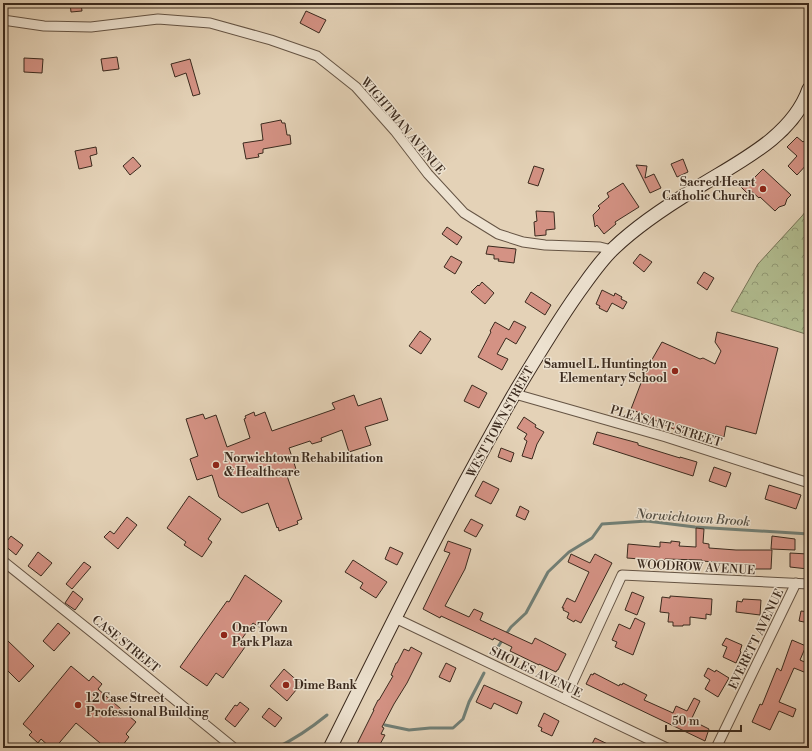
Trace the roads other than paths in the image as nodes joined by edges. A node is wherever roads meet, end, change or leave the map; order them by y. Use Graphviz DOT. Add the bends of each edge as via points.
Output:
graph roads {
  1 [pos="3,20"];
  2 [pos="809,89"];
  3 [pos="612,250"];
  4 [pos="515,394"];
  5 [pos="809,483"];
  6 [pos="3,561"];
  7 [pos="796,583"];
  8 [pos="809,584"];
  9 [pos="395,618"];
  10 [pos="565,699"];
  11 [pos="234,748"];
  12 [pos="330,748"];
  13 [pos="667,748"];
  14 [pos="716,748"];
  1 -- 3 [label="street, WIGHTMAN AVENUE" via="44,26 91,27 158,20 210,23 317,56 356,87 464,213 498,234 523,242"];
  2 -- 3 [label="main road, WEST TOWN STREET" via="796,114 770,140 654,216"];
  3 -- 4 [label="main road, WEST TOWN STREET" via="595,269 541,348"];
  4 -- 5 [label="street, PLEASANT STREET" via="666,437"];
  4 -- 9 [label="main road, WEST TOWN STREET"];
  6 -- 11 [label="street, CASE STREET"];
  7 -- 8 [label="street, WOODROW AVENUE"];
  7 -- 10 [label="street, WOODROW AVENUE" via="622,575"];
  7 -- 14 [label="street, EVERETT AVENUE"];
  9 -- 10 [label="street, SHOLES AVENUE"];
  9 -- 12 [label="main road, WEST TOWN STREET"];
  10 -- 13 [label="street, SHOLES AVENUE"];
}
